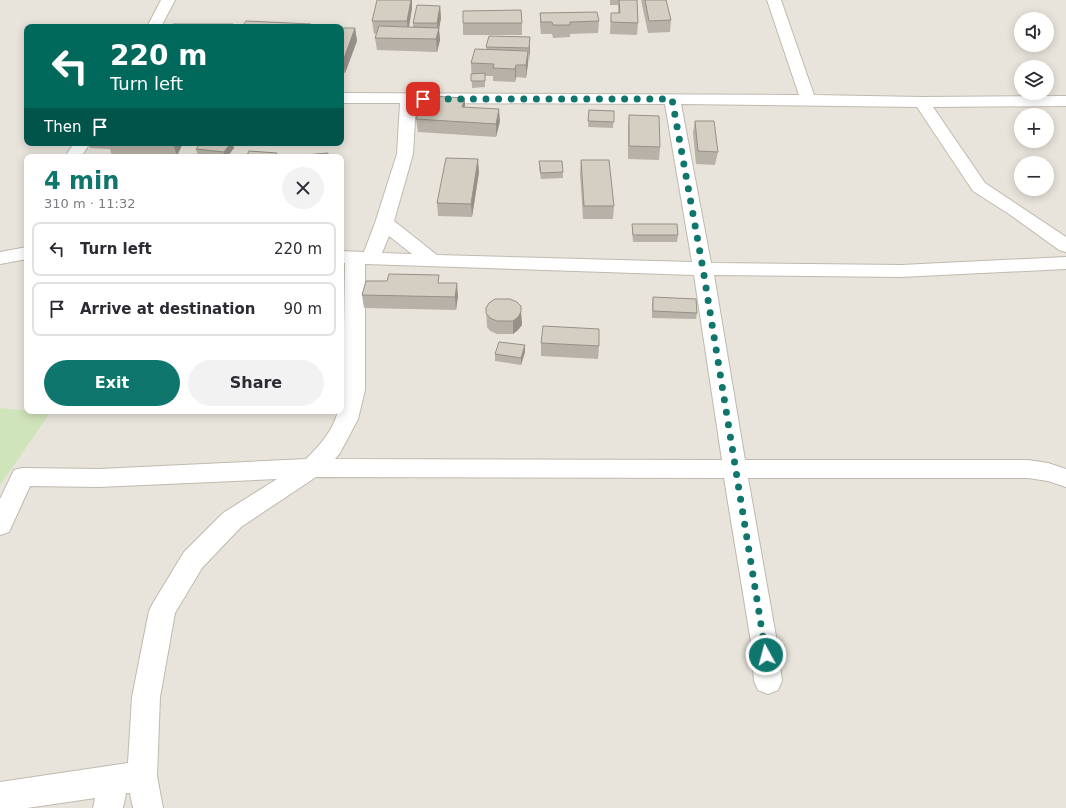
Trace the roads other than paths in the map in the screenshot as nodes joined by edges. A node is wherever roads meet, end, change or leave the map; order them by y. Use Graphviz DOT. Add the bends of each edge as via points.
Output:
graph roads {
  1 [pos="168,0"];
  2 [pos="774,0"];
  3 [pos="156,24"];
  4 [pos="344,98"];
  5 [pos="408,99"];
  6 [pos="672,99"];
  7 [pos="808,100"];
  8 [pos="1066,101"];
  9 [pos="922,102"];
  10 [pos="384,223"];
  11 [pos="1066,246"];
  12 [pos="24,254"];
  13 [pos="356,257"];
  14 [pos="0,258"];
  15 [pos="432,260"];
  16 [pos="1066,263"];
  17 [pos="703,269"];
  18 [pos="312,468"];
  19 [pos="735,469"];
  20 [pos="1066,478"];
  21 [pos="0,525"];
  22 [pos="768,681"];
  23 [pos="142,776"];
  24 [pos="111,794"];
  25 [pos="0,797"];
  26 [pos="148,808"];
  1 -- 3 [label="street"];
  2 -- 7 [label="street"];
  4 -- 5 [label="street"];
  5 -- 6 [label="street"];
  5 -- 10 [label="street" via="405,154"];
  6 -- 7 [label="street"];
  6 -- 17 [label="street"];
  7 -- 9 [label="street"];
  8 -- 9 [label="street"];
  9 -- 11 [label="street" via="979,187"];
  10 -- 13 [label="street"];
  10 -- 15 [label="street"];
  12 -- 14 [label="street"];
  13 -- 15 [label="street"];
  13 -- 18 [label="street" via="354,390 346,419 332,447"];
  15 -- 17 [label="street"];
  16 -- 17 [label="street" via="901,270"];
  17 -- 19 [label="street"];
  18 -- 19 [label="street"];
  18 -- 21 [label="street" via="99,478 22,477"];
  18 -- 23 [label="street" via="232,520 193,560 162,611 146,697"];
  19 -- 20 [label="street" via="1028,469"];
  19 -- 22 [label="street" via="764,642"];
  23 -- 24 [label="street"];
  23 -- 26 [label="street"];
  24 -- 25 [label="street"];
}
